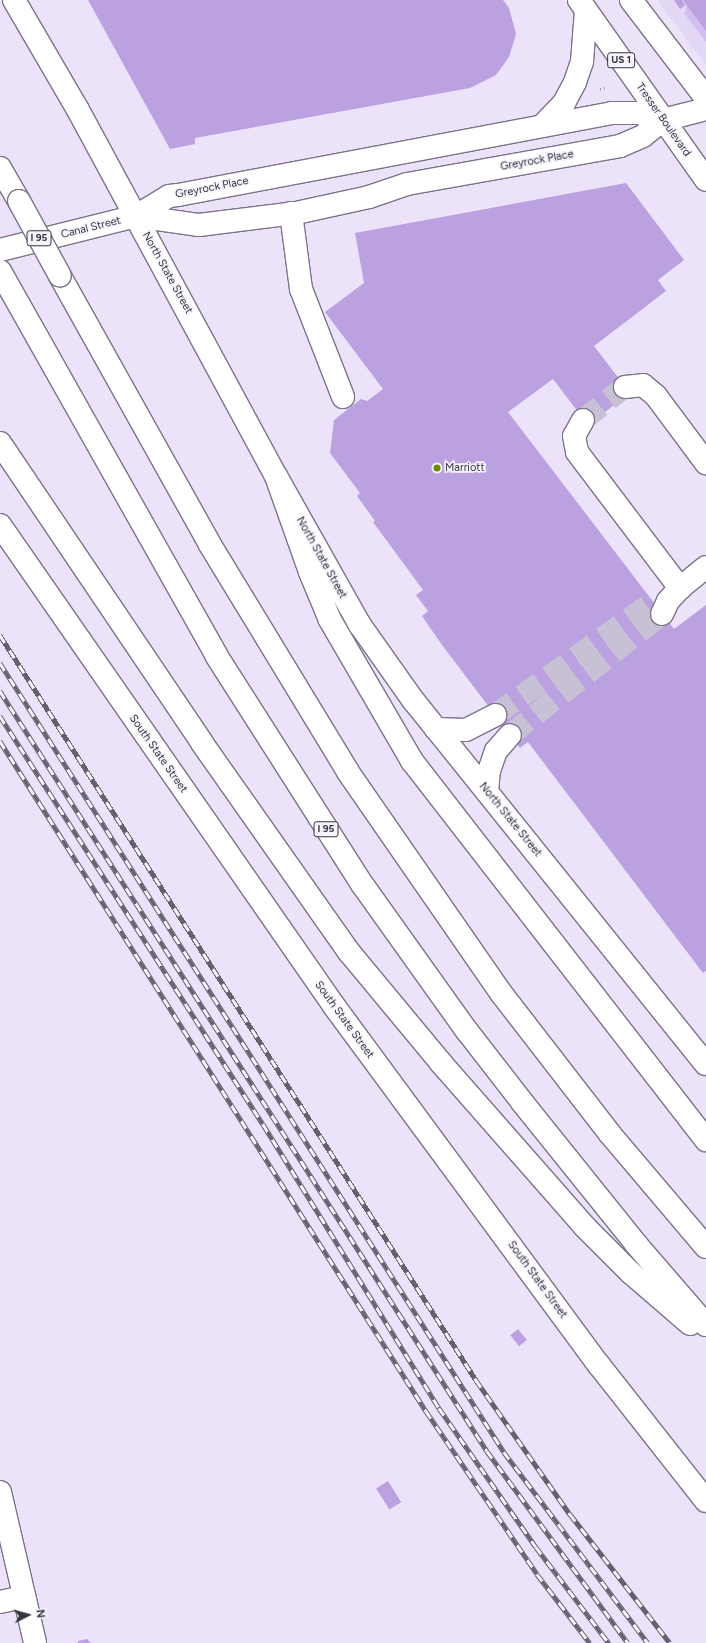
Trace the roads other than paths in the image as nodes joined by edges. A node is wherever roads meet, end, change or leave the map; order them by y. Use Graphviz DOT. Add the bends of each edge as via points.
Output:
graph roads {
  1 [pos="14,0"];
  2 [pos="631,0"];
  3 [pos="583,5"];
  4 [pos="706,98"];
  5 [pos="706,109"];
  6 [pos="663,120"];
  7 [pos="542,126"];
  8 [pos="0,168"];
  9 [pos="706,180"];
  10 [pos="292,213"];
  11 [pos="136,216"];
  12 [pos="0,250"];
  13 [pos="0,271"];
  14 [pos="625,387"];
  15 [pos="343,397"];
  16 [pos="583,420"];
  17 [pos="0,443"];
  18 [pos="706,463"];
  19 [pos="276,476"];
  20 [pos="0,525"];
  21 [pos="706,567"];
  22 [pos="495,715"];
  23 [pos="436,729"];
  24 [pos="510,735"];
  25 [pos="487,792"];
  26 [pos="706,1064"];
  27 [pos="706,1140"];
  28 [pos="706,1248"];
  29 [pos="706,1325"];
  30 [pos="706,1337"];
  31 [pos="0,1492"];
  32 [pos="706,1501"];
  33 [pos="4,1531"];
  34 [pos="24,1597"];
  35 [pos="0,1602"];
  36 [pos="35,1643"];
  1 -- 11 [label="main road, North State Street"];
  2 -- 4 [label="main road"];
  3 -- 6 [label="main road, Tresser Boulevard / US 1"];
  3 -- 7 [label="main road" via="582,62 564,103"];
  5 -- 6 [label="main road, Greyrock Place"];
  6 -- 7 [label="main road, Greyrock Place" via="638,113 612,113"];
  6 -- 9 [label="main road, Tresser Boulevard / US 1"];
  6 -- 10 [label="main road, Greyrock Place" via="643,136 620,146 407,184 369,197"];
  7 -- 11 [label="main road, Greyrock Place" via="174,195"];
  8 -- 28 [label="main road, I 95, bridge" via="216,555 348,772 501,993 610,1134"];
  10 -- 11 [label="main road, Greyrock Place" via="199,224"];
  10 -- 15 [label="main road" via="301,289"];
  11 -- 12 [label="main road, Canal Street"];
  11 -- 19 [label="main road, North State Street"];
  13 -- 29 [label="main road, I 95" via="197,623 263,732 362,884 458,1019 522,1102"];
  14 -- 18 [label="main road" via="643,385 656,396"];
  16 -- 21 [label="main road" via="574,436 577,452 666,601"];
  17 -- 30 [label="main road" via="210,756 349,952 440,1062 584,1226 631,1273"];
  19 -- 23 [label="main road, North State Street" via="360,625"];
  19 -- 27 [label="main road" via="330,620 412,761"];
  20 -- 32 [label="main road, South State Street" via="338,1012 599,1365"];
  22 -- 23 [label="main road" via="466,730"];
  23 -- 25 [label="main road, North State Street"];
  24 -- 25 [label="main road" via="496,751 489,771"];
  25 -- 26 [label="main road, North State Street"];
  31 -- 33 [label="main road"];
  33 -- 34 [label="main road"];
  34 -- 35 [label="main road"];
  34 -- 36 [label="main road"];
}
